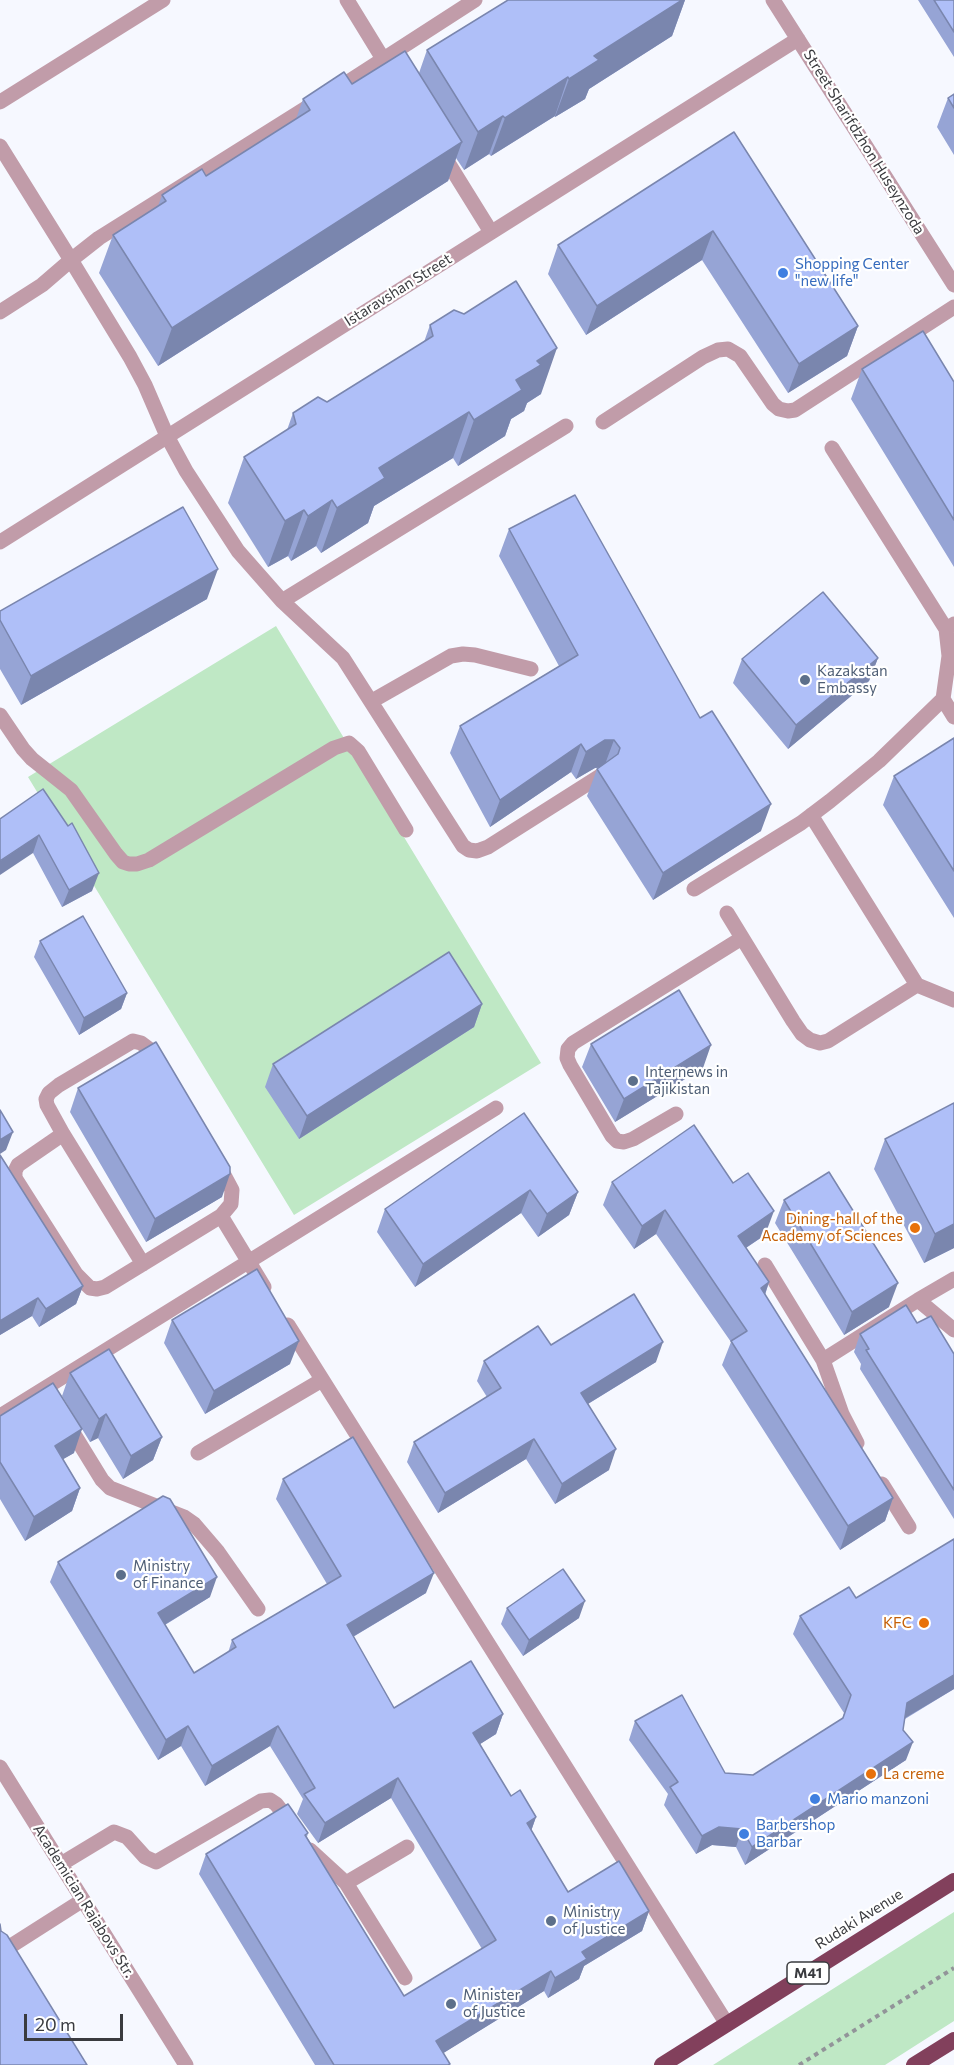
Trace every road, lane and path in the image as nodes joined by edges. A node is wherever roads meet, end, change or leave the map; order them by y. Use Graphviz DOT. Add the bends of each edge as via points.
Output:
graph roads {
  1 [pos="163,0"];
  2 [pos="347,0"];
  3 [pos="476,0"];
  4 [pos="773,0"];
  5 [pos="798,39"];
  6 [pos="383,60"];
  7 [pos="396,80"];
  8 [pos="0,102"];
  9 [pos="434,141"];
  10 [pos="0,146"];
  11 [pos="490,231"];
  12 [pos="71,260"];
  13 [pos="954,285"];
  14 [pos="954,307"];
  15 [pos="0,312"];
  16 [pos="603,422"];
  17 [pos="566,426"];
  18 [pos="167,436"];
  19 [pos="832,448"];
  20 [pos="0,542"];
  21 [pos="282,601"];
  22 [pos="950,626"];
  23 [pos="531,669"];
  24 [pos="943,699"];
  25 [pos="372,701"];
  26 [pos="0,715"];
  27 [pos="954,717"];
  28 [pos="600,776"];
  29 [pos="811,815"];
  30 [pos="406,830"];
  31 [pos="694,889"];
  32 [pos="727,913"];
  33 [pos="742,938"];
  34 [pos="917,985"];
  35 [pos="954,1000"];
  36 [pos="168,1080"];
  37 [pos="496,1108"];
  38 [pos="676,1114"];
  39 [pos="63,1134"];
  40 [pos="211,1151"];
  41 [pos="221,1216"];
  42 [pos="248,1261"];
  43 [pos="143,1264"];
  44 [pos="765,1265"];
  45 [pos="954,1279"];
  46 [pos="918,1300"];
  47 [pos="954,1330"];
  48 [pos="823,1360"];
  49 [pos="322,1380"];
  50 [pos="51,1397"];
  51 [pos="0,1416"];
  52 [pos="198,1453"];
  53 [pos="909,1527"];
  54 [pos="258,1609"];
  55 [pos="0,1767"];
  56 [pos="407,1847"];
  57 [pos="61,1864"];
  58 [pos="954,1881"];
  59 [pos="346,1883"];
  60 [pos="83,1900"];
  61 [pos="0,1953"];
  62 [pos="954,1968"];
  63 [pos="405,1978"];
  64 [pos="726,2024"];
  65 [pos="954,2040"];
  66 [pos="186,2065"];
  67 [pos="662,2065"];
  68 [pos="799,2065"];
  69 [pos="914,2065"];
  1 -- 8 [label="street"];
  2 -- 6 [label="street"];
  3 -- 6 [label="street"];
  4 -- 5 [label="street, Street Sharifdzhon Huseynzoda"];
  5 -- 11 [label="street, Istaravshan Street"];
  5 -- 13 [label="street, Street Sharifdzhon Huseynzoda"];
  6 -- 7 [label="street"];
  6 -- 12 [label="street" via="99,238"];
  9 -- 11 [label="street"];
  10 -- 12 [label="street"];
  11 -- 18 [label="street, Istaravshan Street"];
  12 -- 15 [label="street" via="42,285"];
  12 -- 18 [label="street" via="135,366"];
  14 -- 16 [label="street" via="795,410 779,409 773,404 740,356 728,349 703,357"];
  17 -- 21 [label="street"];
  18 -- 20 [label="street, Istaravshan Street"];
  18 -- 21 [label="street" via="238,551"];
  19 -- 22 [label="street"];
  21 -- 25 [label="street" via="343,658"];
  22 -- 24 [label="street"];
  23 -- 25 [label="street" via="463,654 451,656"];
  24 -- 27 [label="street"];
  24 -- 29 [label="street" via="879,761"];
  25 -- 28 [label="street" via="458,839 469,850 488,847"];
  26 -- 30 [label="street" via="32,759 71,789 116,854 129,864 149,861 334,748 349,743 358,751"];
  29 -- 31 [label="street"];
  29 -- 34 [label="street"];
  32 -- 33 [label="street"];
  33 -- 34 [label="street" via="802,1034 819,1043"];
  33 -- 38 [label="street" via="568,1048 570,1065 617,1141 633,1138"];
  34 -- 35 [label="street"];
  36 -- 39 [label="street" via="149,1049 141,1043 127,1043 49,1093 46,1105"];
  37 -- 42 [label="street"];
  39 -- 43 [label="street"];
  39 -- 43 [label="street" via="18,1165 15,1171 19,1186 76,1274 90,1288 105,1287"];
  40 -- 41 [label="street" via="232,1190 231,1204"];
  41 -- 42 [label="street"];
  41 -- 43 [label="street"];
  42 -- 49 [label="street"];
  42 -- 50 [label="street"];
  44 -- 48 [label="street"];
  45 -- 46 [label="street"];
  46 -- 47 [label="street"];
  46 -- 48 [label="street"];
  48 -- 53 [label="street" via="842,1414"];
  49 -- 52 [label="street"];
  49 -- 64 [label="street"];
  50 -- 51 [label="street"];
  50 -- 54 [label="street" via="102,1480 110,1488 194,1524"];
  55 -- 57 [label="street, Academician Rajabovs Str."];
  56 -- 59 [label="street"];
  57 -- 59 [label="street" via="114,1832 127,1837 149,1861 156,1862 254,1804 270,1800 284,1811 315,1856"];
  57 -- 60 [label="street, Academician Rajabovs Str."];
  58 -- 64 [label="highway, Rudaki Avenue / M41"];
  59 -- 63 [label="street"];
  60 -- 61 [label="street"];
  60 -- 66 [label="street, Academician Rajabovs Str."];
  62 -- 68 [label="path"];
  64 -- 67 [label="highway, Rudaki Avenue / M41"];
  65 -- 69 [label="highway"];
}
